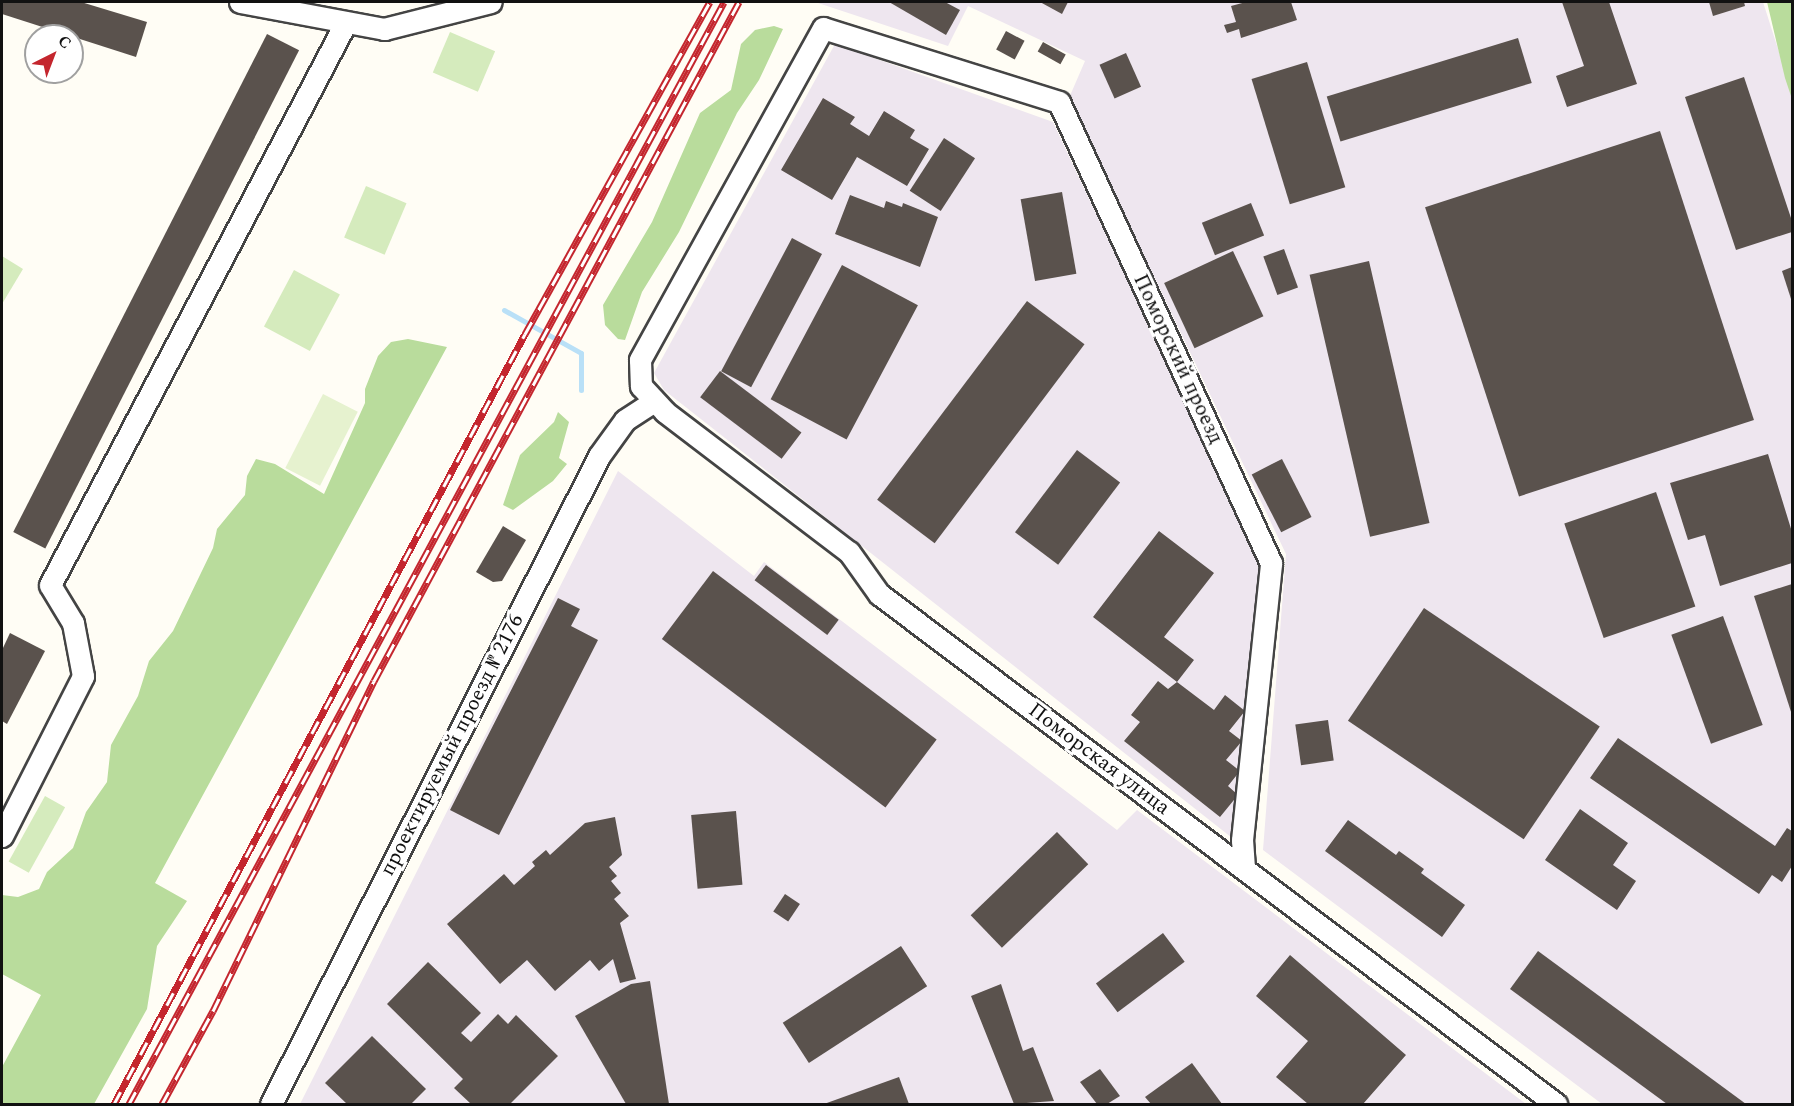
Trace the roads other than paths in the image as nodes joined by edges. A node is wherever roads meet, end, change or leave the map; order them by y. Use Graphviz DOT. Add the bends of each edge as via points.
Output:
graph roads {
  1 [pos="240,2"];
  2 [pos="491,2"];
  3 [pos="345,24"];
  4 [pos="653,402"];
  5 [pos="2,836"];
  6 [pos="1244,868"];
  7 [pos="272,1104"];
  8 [pos="1556,1104"];
  1 -- 3 [label="street"];
  2 -- 3 [label="street" via="384,29"];
  3 -- 5 [label="street" via="50,585 73,624 83,676"];
  4 -- 6 [label="street, Поморская улица" via="849,552 879,594"];
  4 -- 6 [label="street, Поморский проезд" via="641,386 640,360 823,28 1059,102 1271,563 1242,840"];
  4 -- 7 [label="street, проектируемый проезд № 2176" via="625,420 599,456"];
  6 -- 8 [label="street, Поморская улица"];
}
